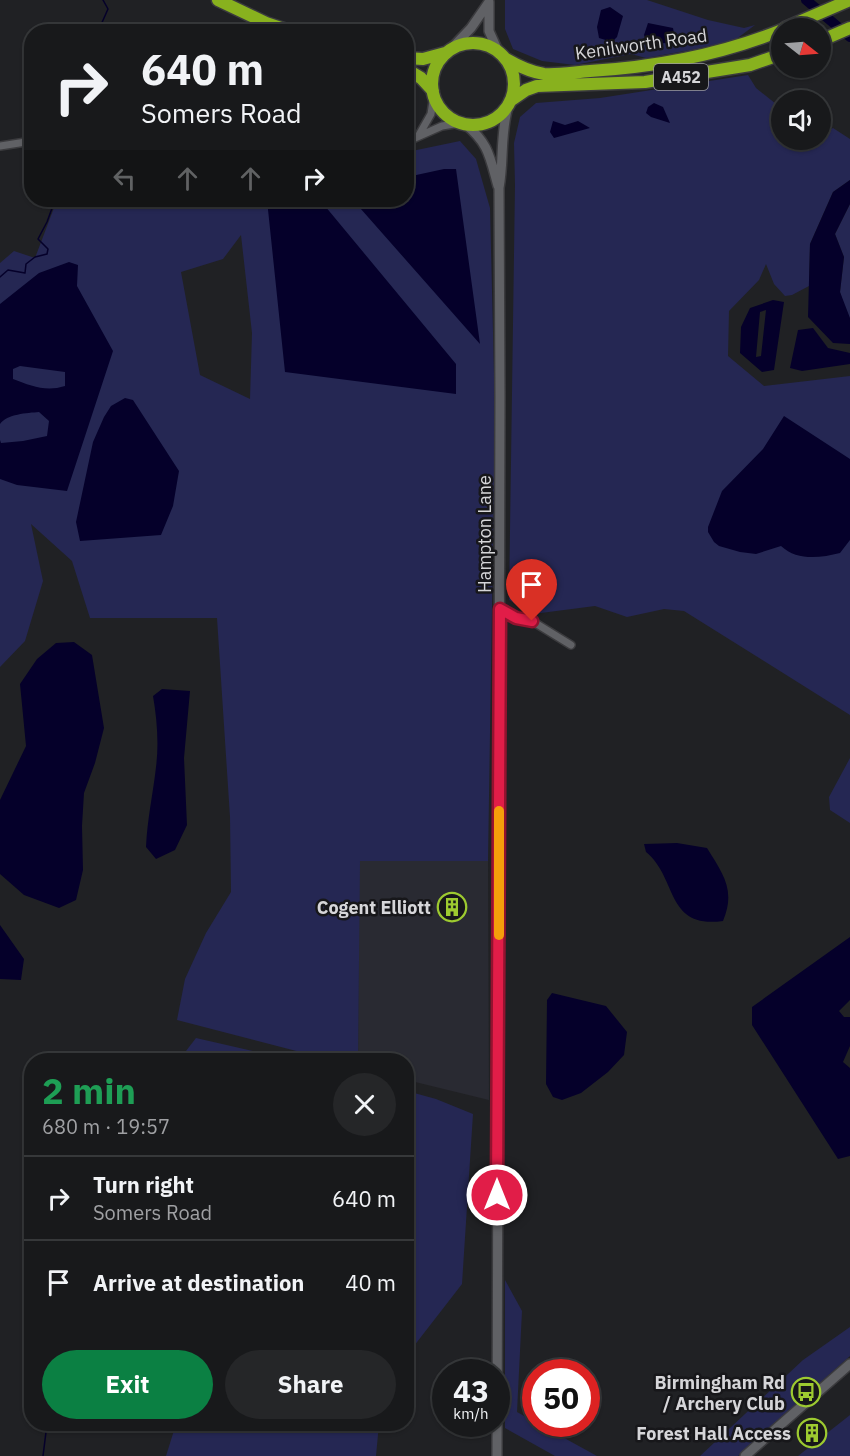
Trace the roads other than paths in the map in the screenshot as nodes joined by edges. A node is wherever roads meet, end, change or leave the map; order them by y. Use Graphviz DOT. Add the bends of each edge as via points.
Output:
graph roads {
  1 [pos="218,0"];
  2 [pos="850,0"];
  3 [pos="489,1"];
  4 [pos="810,18"];
  5 [pos="269,24"];
  6 [pos="850,28"];
  7 [pos="771,33"];
  8 [pos="831,36"];
  9 [pos="449,51"];
  10 [pos="502,55"];
  11 [pos="414,58"];
  12 [pos="771,58"];
  13 [pos="414,74"];
  14 [pos="433,93"];
  15 [pos="509,104"];
  16 [pos="463,124"];
  17 [pos="419,135"];
  18 [pos="414,138"];
  19 [pos="24,142"];
  20 [pos="0,146"];
  21 [pos="499,188"];
  22 [pos="500,609"];
  23 [pos="570,645"];
  24 [pos="850,1364"];
  25 [pos="497,1456"];
  26 [pos="745,1456"];
  1 -- 5 [label="highway"];
  2 -- 4 [label="highway, Kenilworth Road / A452"];
  3 -- 9 [label="main road"];
  3 -- 10 [label="main road" via="489,31"];
  6 -- 8 [label="highway"];
  7 -- 10 [label="highway, Kenilworth Road / A452" via="711,54 604,70 544,74 522,68"];
  9 -- 10 [label="highway" via="475,43"];
  9 -- 11 [label="highway"];
  9 -- 14 [label="highway" via="434,70"];
  10 -- 15 [label="highway" via="514,77"];
  12 -- 15 [label="highway, Kenilworth Road / A452" via="750,65 645,82 537,86"];
  13 -- 14 [label="highway"];
  14 -- 16 [label="highway" via="440,110"];
  14 -- 17 [label="street" via="429,120"];
  15 -- 16 [label="highway" via="493,120 479,125"];
  15 -- 21 [label="main road, Hampton Lane" via="502,129"];
  16 -- 17 [label="street" via="442,126"];
  16 -- 21 [label="main road, Hampton Lane" via="486,146"];
  17 -- 18 [label="street"];
  19 -- 20 [label="street"];
  21 -- 22 [label="main road, Hampton Lane"];
  22 -- 23 [label="street" via="532,621"];
  22 -- 25 [label="main road, Hampton Lane"];
  24 -- 26 [label="main road"];
}
